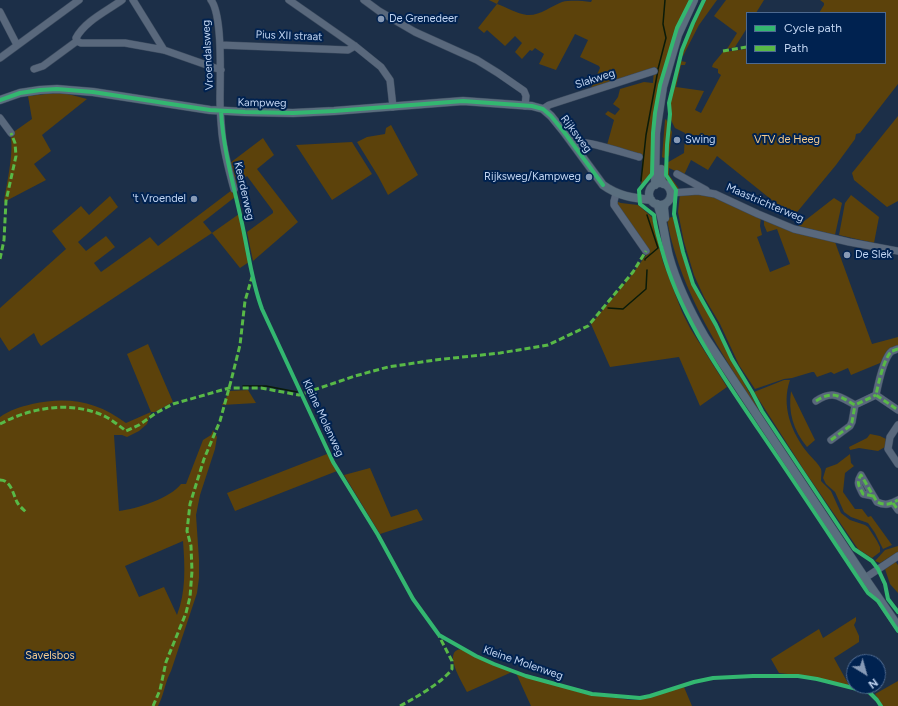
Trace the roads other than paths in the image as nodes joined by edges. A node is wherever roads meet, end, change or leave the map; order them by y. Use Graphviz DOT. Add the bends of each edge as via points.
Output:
graph roads {
  1 [pos="79,0"];
  2 [pos="122,0"];
  3 [pos="133,0"];
  4 [pos="211,0"];
  5 [pos="289,0"];
  6 [pos="364,0"];
  7 [pos="694,0"];
  8 [pos="700,0"];
  9 [pos="0,12"];
  10 [pos="77,41"];
  11 [pos="17,45"];
  12 [pos="220,45"];
  13 [pos="355,46"];
  14 [pos="164,50"];
  15 [pos="0,58"];
  16 [pos="34,70"];
  17 [pos="221,70"];
  18 [pos="654,71"];
  19 [pos="0,100"];
  20 [pos="525,106"];
  21 [pos="394,107"];
  22 [pos="543,110"];
  23 [pos="221,111"];
  24 [pos="0,118"];
  25 [pos="11,133"];
  26 [pos="572,143"];
  27 [pos="640,157"];
  28 [pos="677,174"];
  29 [pos="663,184"];
  30 [pos="655,185"];
  31 [pos="234,189"];
  32 [pos="671,192"];
  33 [pos="710,193"];
  34 [pos="616,194"];
  35 [pos="655,200"];
  36 [pos="898,251"];
  37 [pos="646,252"];
  38 [pos="898,349"];
  39 [pos="876,395"];
  40 [pos="816,401"];
  41 [pos="855,405"];
  42 [pos="898,410"];
  43 [pos="898,425"];
  44 [pos="831,440"];
  45 [pos="898,464"];
  46 [pos="874,496"];
  47 [pos="896,501"];
  48 [pos="898,510"];
  49 [pos="898,556"];
  50 [pos="864,578"];
  51 [pos="898,626"];
  1 -- 11 [label="street"];
  2 -- 10 [label="street" via="85,26 79,32"];
  3 -- 14 [label="street"];
  4 -- 12 [label="street, Vroendalsweg" via="216,12"];
  5 -- 13 [label="street"];
  6 -- 20 [label="street" via="415,32 498,73 524,91"];
  7 -- 30 [label="main road" via="678,35 663,87 658,119"];
  8 -- 29 [label="main road" via="678,52 666,102 661,145"];
  9 -- 11 [label="street"];
  10 -- 14 [label="street" via="125,43"];
  10 -- 16 [label="street"];
  11 -- 15 [label="street"];
  12 -- 13 [label="street, Pius XII straat" via="348,50"];
  12 -- 17 [label="street, Vroendalsweg"];
  13 -- 21 [label="street" via="382,67 390,80"];
  14 -- 17 [label="street"];
  17 -- 23 [label="street, Vroendalsweg"];
  18 -- 22 [label="street, Slakweg" via="549,105"];
  19 -- 23 [label="main road, Kampweg" via="30,91 66,89"];
  20 -- 21 [label="main road, Kampweg" via="463,101"];
  20 -- 22 [label="main road"];
  21 -- 23 [label="main road, Kampweg" via="293,113"];
  22 -- 26 [label="main road, Rijksweg" via="551,116"];
  23 -- 31 [label="street, Keerderweg" via="223,140"];
  24 -- 25 [label="street"];
  26 -- 27 [label="street" via="586,142"];
  26 -- 34 [label="main road, Rijksweg" via="600,183"];
  28 -- 33 [label="street"];
  29 -- 30 [label="main road"];
  29 -- 32 [label="main road"];
  30 -- 35 [label="main road"];
  32 -- 33 [label="street, Maastrichterweg"];
  32 -- 35 [label="main road" via="669,199"];
  33 -- 36 [label="street, Maastrichterweg" via="800,231"];
  34 -- 35 [label="main road"];
  34 -- 37 [label="street" via="614,205"];
  35 -- 50 [label="main road" via="664,210 676,268 688,299 713,349"];
  38 -- 39 [label="street" via="888,356"];
  39 -- 41 [label="street"];
  39 -- 42 [label="street"];
  40 -- 41 [label="street" via="824,396 833,395"];
  41 -- 44 [label="street" via="850,426"];
  43 -- 45 [label="street" via="890,437 888,449"];
  46 -- 47 [label="street" via="880,503 889,504"];
  47 -- 48 [label="street"];
  49 -- 50 [label="street"];
  50 -- 51 [label="main road"];
}
